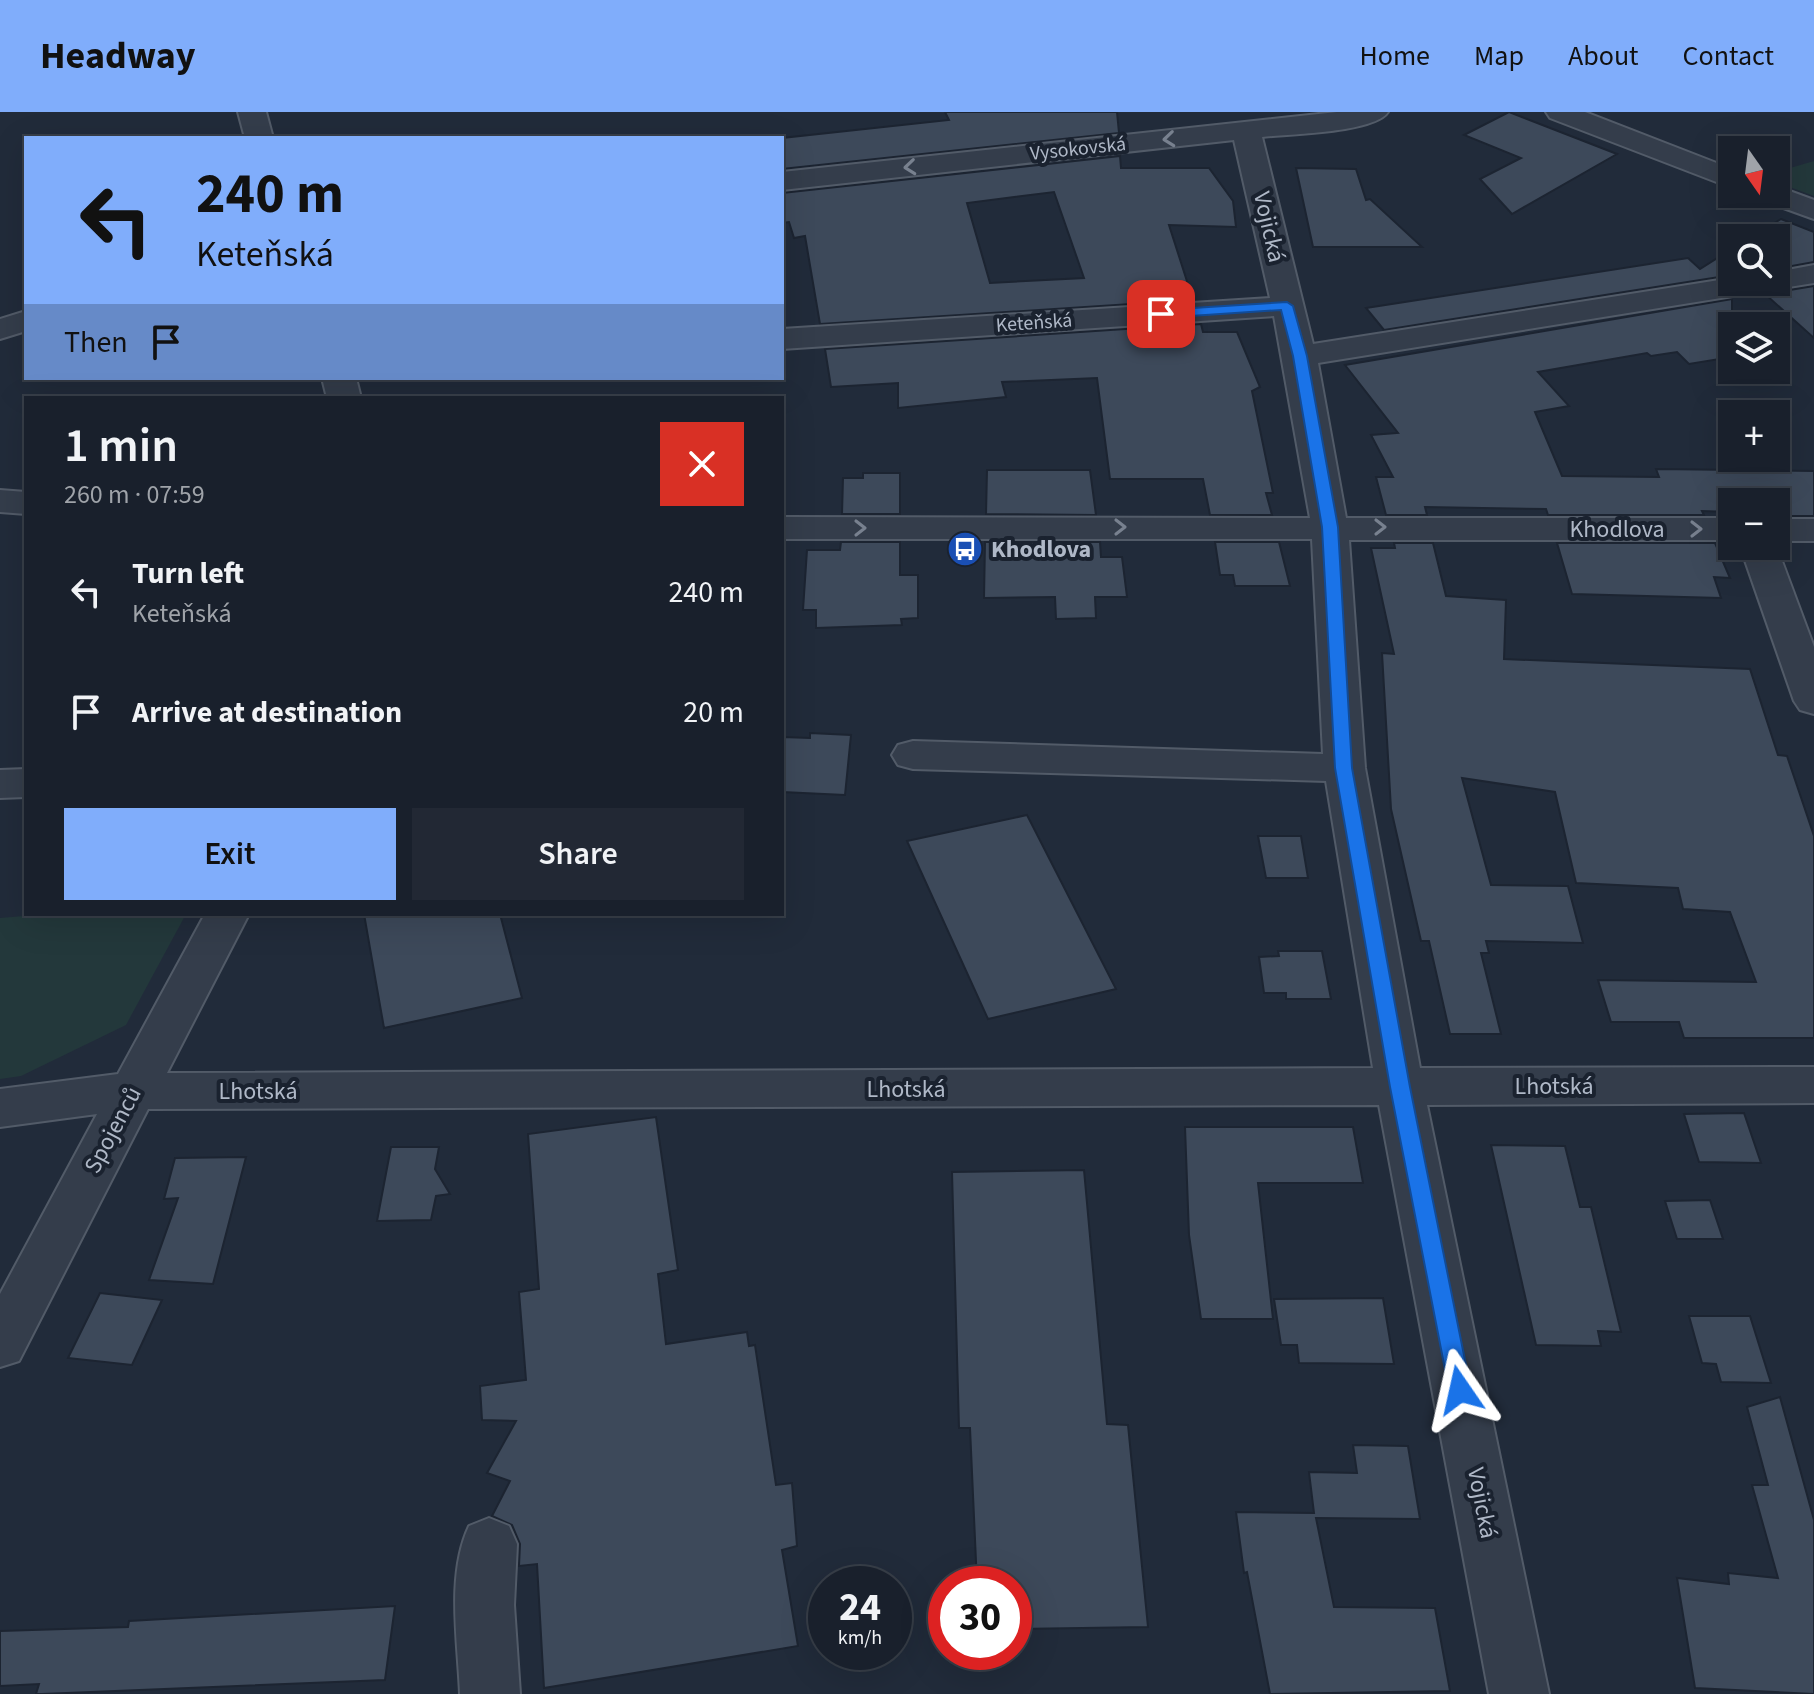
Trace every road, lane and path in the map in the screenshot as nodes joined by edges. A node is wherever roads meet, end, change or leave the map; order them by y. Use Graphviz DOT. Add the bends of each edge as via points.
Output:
graph roads {
  1 [pos="252,112"];
  2 [pos="1374,112"];
  3 [pos="1560,112"];
  4 [pos="1246,130"];
  5 [pos="258,136"];
  6 [pos="1718,174"];
  7 [pos="784,181"];
  8 [pos="1790,201"];
  9 [pos="1814,210"];
  10 [pos="1814,274"];
  11 [pos="1790,278"];
  12 [pos="1718,290"];
  13 [pos="1287,306"];
  14 [pos="24,322"];
  15 [pos="0,329"];
  16 [pos="784,339"];
  17 [pos="1300,356"];
  18 [pos="0,501"];
  19 [pos="24,503"];
  20 [pos="1330,527"];
  21 [pos="784,528"];
  22 [pos="1718,529"];
  23 [pos="1790,530"];
  24 [pos="1814,530"];
  25 [pos="1763,560"];
  26 [pos="1814,701"];
  27 [pos="913,755"];
  28 [pos="1344,768"];
  29 [pos="24,783"];
  30 [pos="0,784"];
  31 [pos="226,916"];
  32 [pos="1814,1085"];
  33 [pos="1400,1087"];
  34 [pos="133,1091"];
  35 [pos="0,1108"];
  36 [pos="0,1345"];
  37 [pos="489,1544"];
  38 [pos="490,1694"];
  39 [pos="1519,1694"];
  1 -- 5 [label="street"];
  2 -- 4 [label="street, Vysokovská"];
  3 -- 6 [label="street"];
  4 -- 7 [label="street, Vysokovská, one-way"];
  4 -- 13 [label="street, Vojická"];
  8 -- 9 [label="street"];
  10 -- 11 [label="street"];
  12 -- 17 [label="street"];
  13 -- 16 [label="street, Keteňská"];
  13 -- 17 [label="street, Vojická"];
  14 -- 15 [label="street"];
  17 -- 20 [label="street, Vojická"];
  18 -- 19 [label="street"];
  21 -- 20 [label="street, Khodlova, one-way"];
  20 -- 22 [label="street, Khodlova, one-way"];
  20 -- 28 [label="street, Vojická"];
  23 -- 24 [label="street"];
  25 -- 26 [label="street"];
  27 -- 28 [label="street"];
  28 -- 33 [label="street, Vojická"];
  29 -- 30 [label="street"];
  31 -- 34 [label="street, Spojenců"];
  32 -- 33 [label="street, Lhotská"];
  33 -- 34 [label="street, Lhotská"];
  33 -- 39 [label="street, Vojická"];
  34 -- 35 [label="street, Lhotská"];
  34 -- 36 [label="street, Spojenců"];
  37 -- 38 [label="street" via="485,1605"];
}
